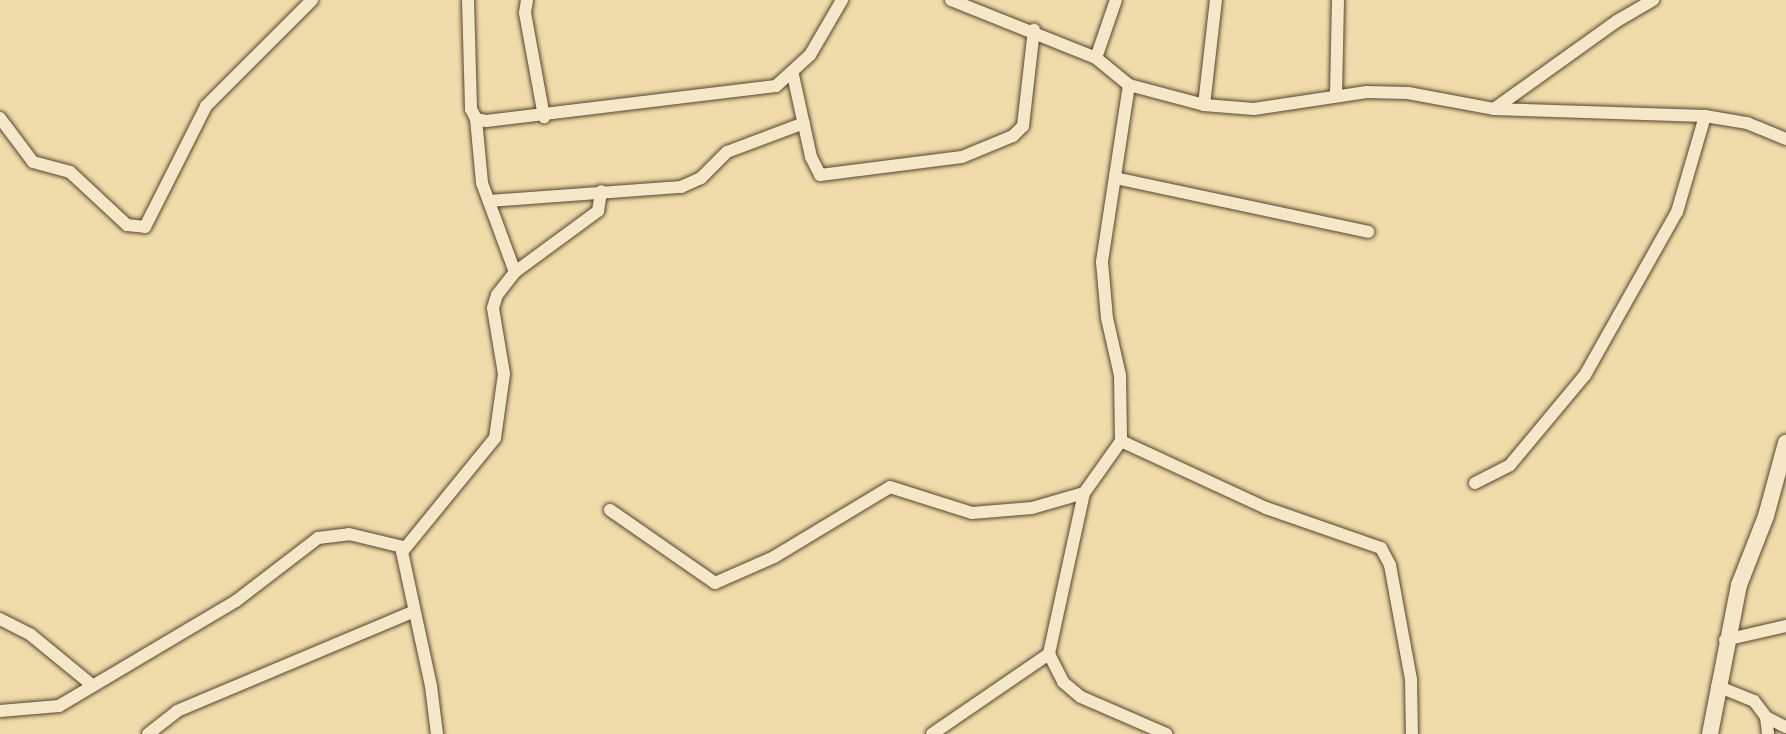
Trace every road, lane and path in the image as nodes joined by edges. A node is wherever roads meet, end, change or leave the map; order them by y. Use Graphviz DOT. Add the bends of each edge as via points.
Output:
graph roads {
  1 [pos="312,0"];
  2 [pos="468,0"];
  3 [pos="527,0"];
  4 [pos="842,0"];
  5 [pos="951,0"];
  6 [pos="1116,0"];
  7 [pos="1216,0"];
  8 [pos="1338,0"];
  9 [pos="1653,0"];
  10 [pos="1034,30"];
  11 [pos="1096,58"];
  12 [pos="793,75"];
  13 [pos="1129,85"];
  14 [pos="1336,95"];
  15 [pos="1204,105"];
  16 [pos="1494,109"];
  17 [pos="1704,116"];
  18 [pos="544,117"];
  19 [pos="0,118"];
  20 [pos="476,120"];
  21 [pos="804,123"];
  22 [pos="1786,139"];
  23 [pos="1115,178"];
  24 [pos="601,191"];
  25 [pos="489,201"];
  26 [pos="1368,232"];
  27 [pos="515,272"];
  28 [pos="1121,441"];
  29 [pos="1786,443"];
  30 [pos="1475,483"];
  31 [pos="1084,493"];
  32 [pos="610,509"];
  33 [pos="403,547"];
  34 [pos="413,612"];
  35 [pos="0,619"];
  36 [pos="1786,626"];
  37 [pos="1725,640"];
  38 [pos="1049,654"];
  39 [pos="92,685"];
  40 [pos="1717,687"];
  41 [pos="0,711"];
  42 [pos="1766,717"];
  43 [pos="1786,727"];
  44 [pos="148,734"];
  45 [pos="437,734"];
  46 [pos="932,734"];
  47 [pos="1166,734"];
  48 [pos="1412,734"];
  49 [pos="1710,734"];
  50 [pos="1768,734"];
  1 -- 19 [label="street" via="206,106 145,227 127,225 69,172 33,162"];
  2 -- 20 [label="street" via="471,109"];
  3 -- 18 [label="street" via="527,26"];
  4 -- 12 [label="street"];
  5 -- 10 [label="street"];
  6 -- 11 [label="street"];
  7 -- 15 [label="street"];
  8 -- 14 [label="street"];
  9 -- 16 [label="street" via="1607,27"];
  10 -- 11 [label="street"];
  10 -- 21 [label="street" via="1023,126 992,147 962,157 828,177 814,169"];
  11 -- 13 [label="street"];
  12 -- 18 [label="street" via="754,92 636,102"];
  12 -- 21 [label="street"];
  13 -- 15 [label="street"];
  13 -- 23 [label="street"];
  14 -- 15 [label="street" via="1254,109"];
  14 -- 16 [label="street" via="1408,93"];
  16 -- 17 [label="street"];
  17 -- 22 [label="street" via="1747,123"];
  17 -- 30 [label="street" via="1677,212 1585,376 1510,465"];
  18 -- 20 [label="street"];
  20 -- 25 [label="street" via="482,183"];
  21 -- 24 [label="street" via="727,152 701,178 681,187"];
  23 -- 26 [label="street"];
  23 -- 28 [label="street" via="1102,262 1107,318 1120,375"];
  24 -- 25 [label="street"];
  24 -- 27 [label="street" via="598,211"];
  25 -- 27 [label="street"];
  27 -- 33 [label="street" via="493,309 504,359 495,438"];
  28 -- 31 [label="street"];
  28 -- 48 [label="street" via="1266,508 1381,548 1390,565 1411,679"];
  29 -- 37 [label="street"];
  31 -- 32 [label="street" via="1032,509 972,513 890,487 774,557 715,583"];
  31 -- 38 [label="street"];
  33 -- 34 [label="street" via="401,558"];
  33 -- 39 [label="street" via="349,534 317,537 236,601"];
  34 -- 44 [label="street" via="177,711"];
  34 -- 45 [label="street"];
  35 -- 39 [label="street" via="31,635"];
  36 -- 37 [label="street"];
  37 -- 40 [label="street"];
  38 -- 46 [label="street"];
  38 -- 47 [label="street" via="1063,682 1081,697"];
  39 -- 41 [label="street" via="50,710"];
  40 -- 42 [label="street" via="1755,701"];
  40 -- 49 [label="street"];
  42 -- 43 [label="street"];
  42 -- 50 [label="street"];
}
